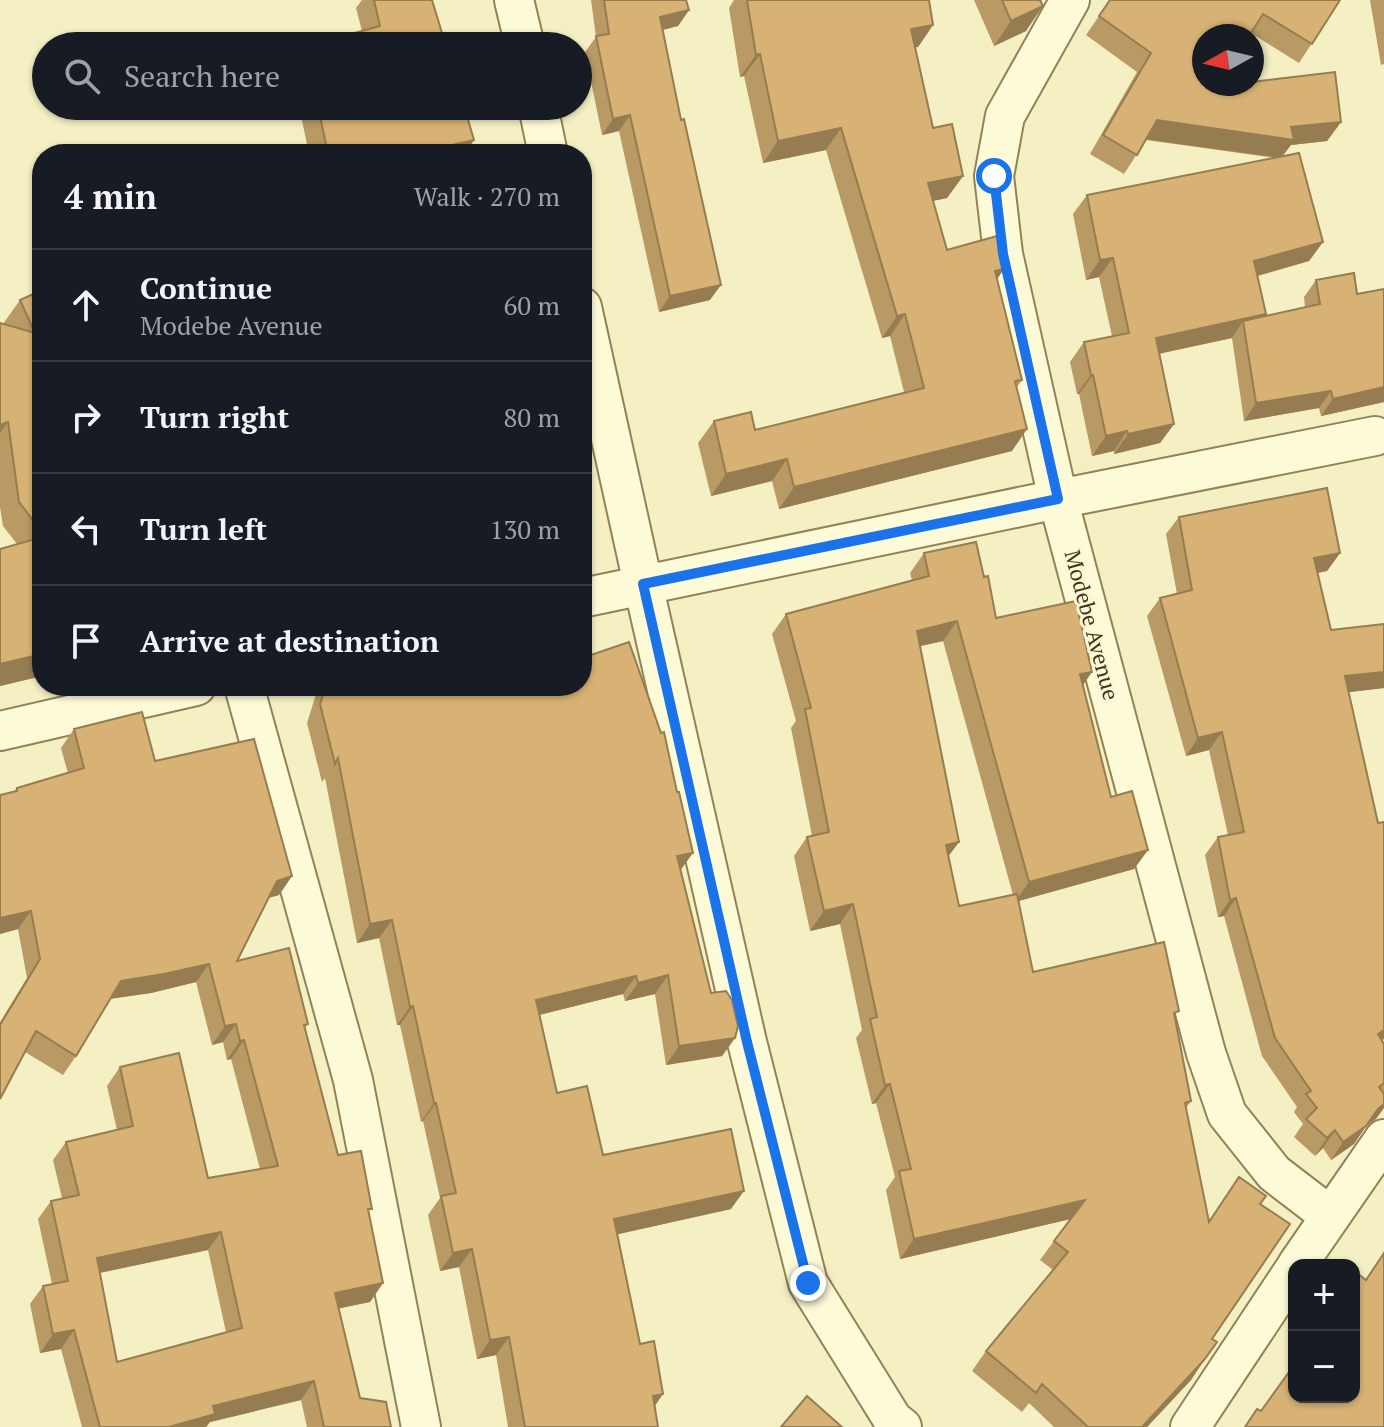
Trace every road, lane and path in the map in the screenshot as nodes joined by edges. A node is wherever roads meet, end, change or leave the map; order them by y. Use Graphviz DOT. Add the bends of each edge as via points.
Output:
graph roads {
  1 [pos="514,0"];
  2 [pos="1070,0"];
  3 [pos="522,32"];
  4 [pos="541,120"];
  5 [pos="546,144"];
  6 [pos="592,352"];
  7 [pos="1375,436"];
  8 [pos="1058,499"];
  9 [pos="643,584"];
  10 [pos="592,596"];
  11 [pos="152,696"];
  12 [pos="247,696"];
  13 [pos="0,731"];
  14 [pos="1384,1139"];
  15 [pos="1330,1216"];
  16 [pos="1301,1259"];
  17 [pos="1288,1279"];
  18 [pos="421,1427"];
  19 [pos="902,1427"];
  20 [pos="1190,1427"];
  1 -- 3 [label="street"];
  2 -- 8 [label="street, Modebe Avenue" via="1005,116 994,176 1003,254"];
  4 -- 5 [label="street"];
  6 -- 9 [label="street"];
  7 -- 8 [label="street"];
  8 -- 9 [label="street"];
  8 -- 15 [label="street, Modebe Avenue" via="1206,1053 1227,1114 1274,1173"];
  9 -- 10 [label="street"];
  9 -- 19 [label="street" via="808,1283"];
  11 -- 13 [label="street"];
  12 -- 18 [label="street" via="353,1080"];
  14 -- 15 [label="street"];
  15 -- 16 [label="street"];
  17 -- 20 [label="street"];
}
